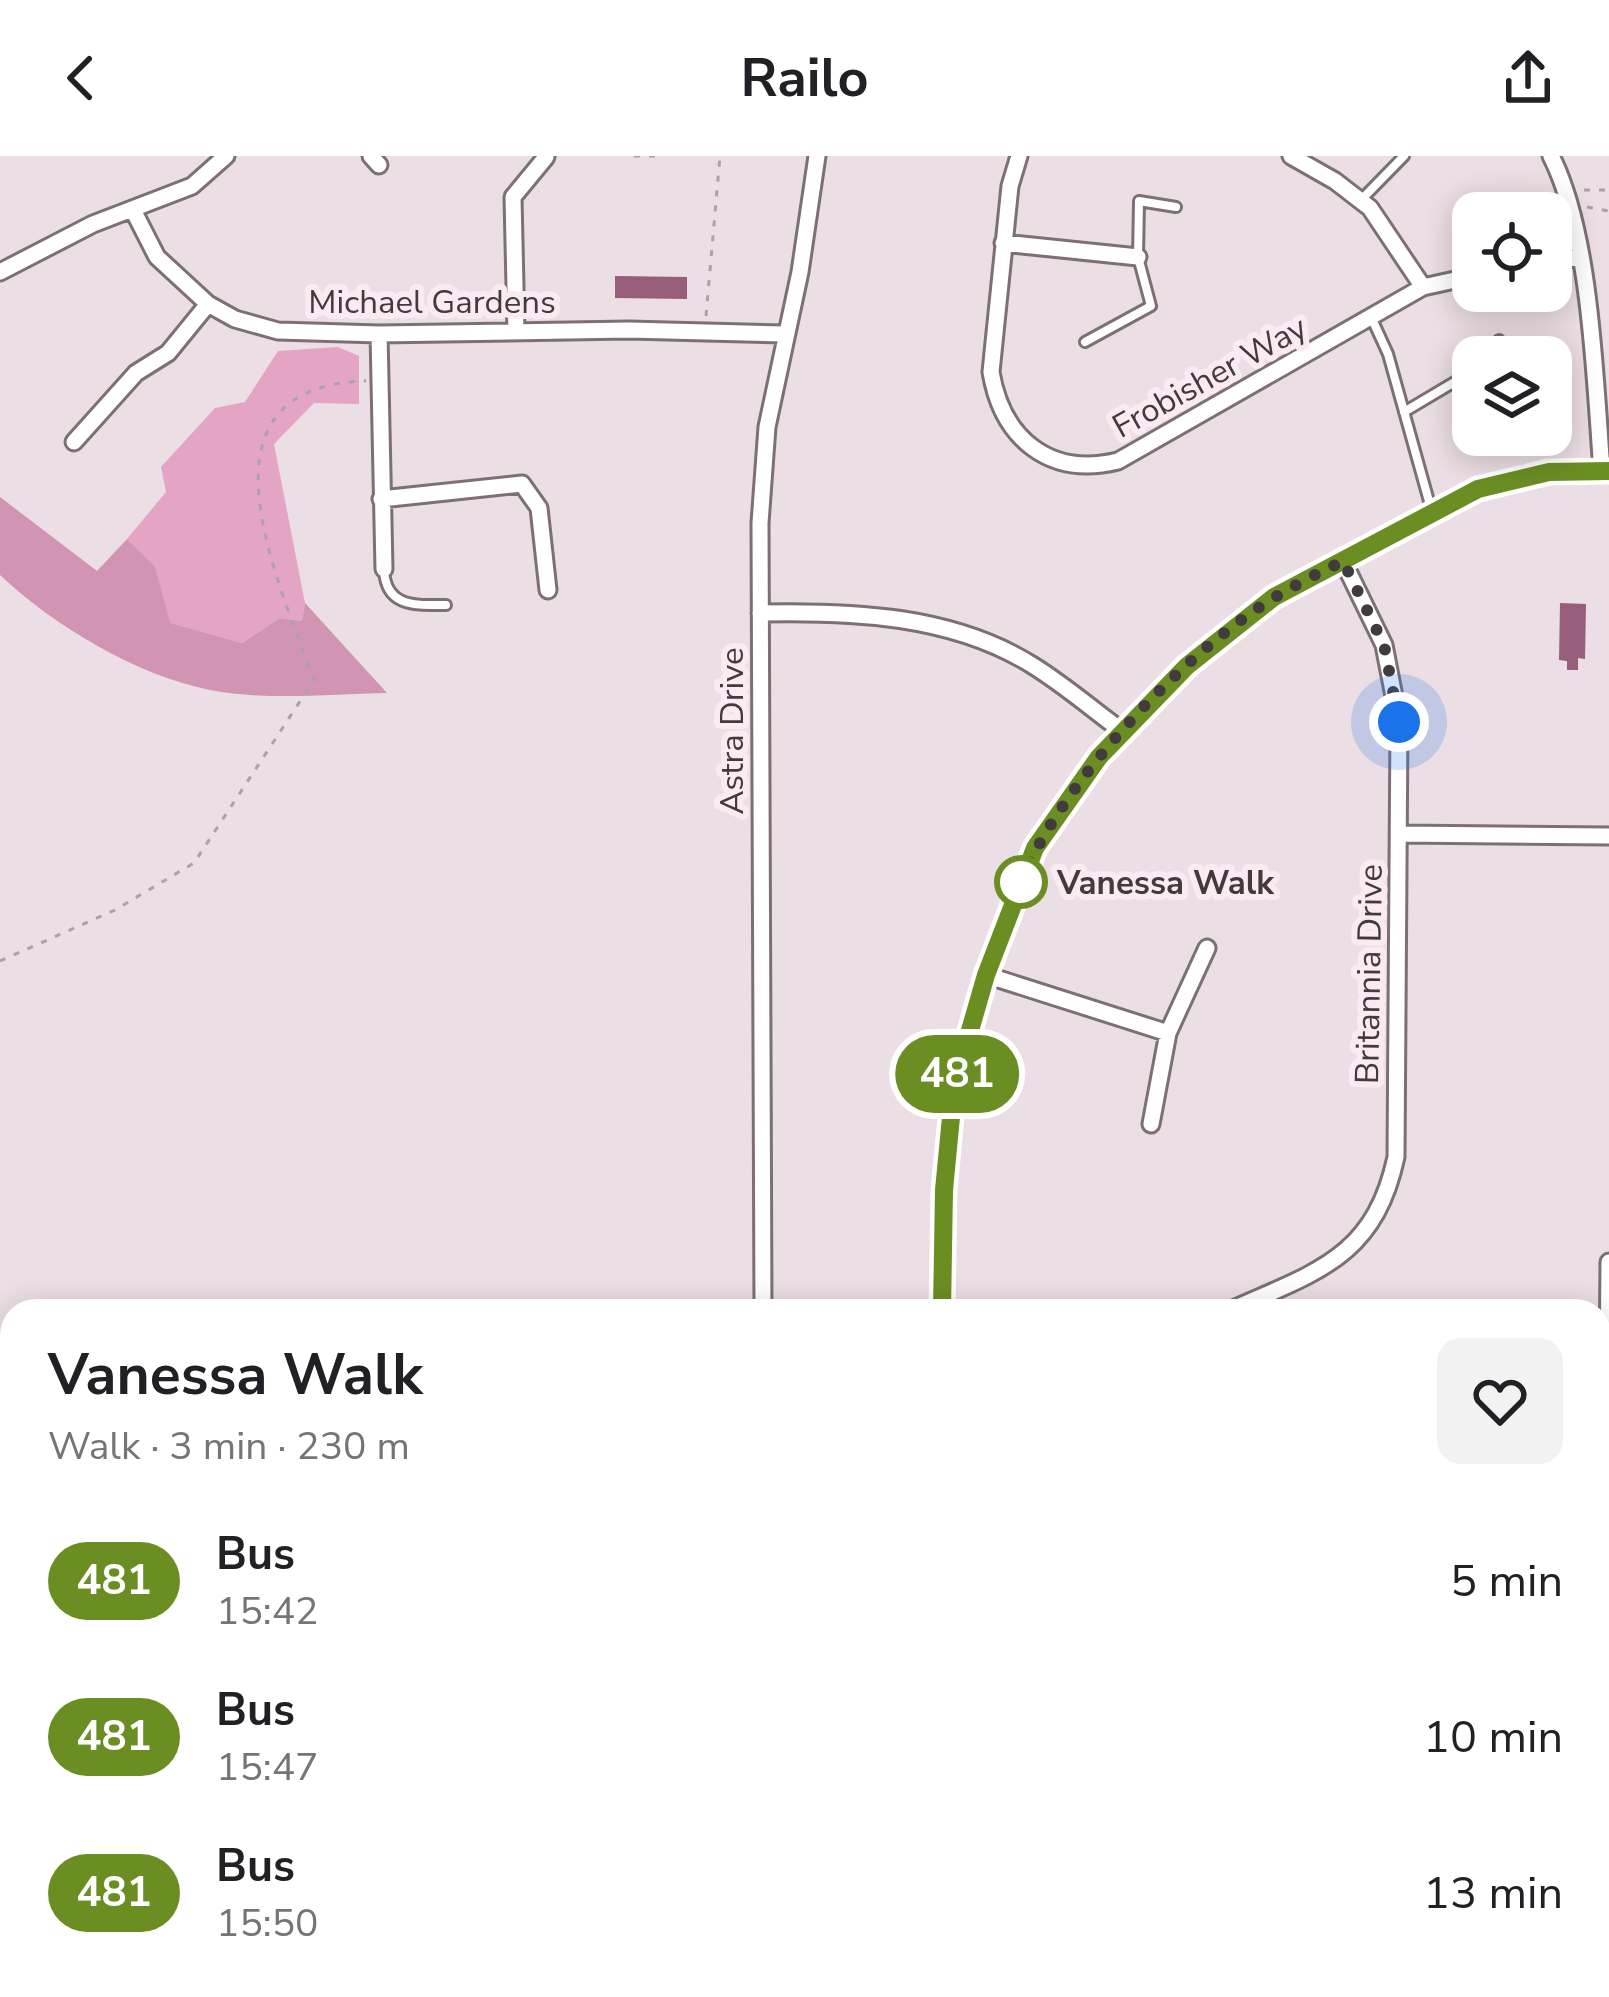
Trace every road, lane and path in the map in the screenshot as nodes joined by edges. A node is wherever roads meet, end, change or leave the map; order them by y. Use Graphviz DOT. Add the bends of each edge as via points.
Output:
graph roads {
  1 [pos="226,156"];
  2 [pos="634,156"];
  3 [pos="660,156"];
  4 [pos="720,156"];
  5 [pos="817,156"];
  6 [pos="1019,156"];
  7 [pos="1292,156"];
  8 [pos="1404,156"];
  9 [pos="1551,156"];
  10 [pos="545,157"];
  11 [pos="1564,190"];
  12 [pos="1609,190"];
  13 [pos="1360,200"];
  14 [pos="1176,207"];
  15 [pos="133,210"];
  16 [pos="1003,243"];
  17 [pos="1138,257"];
  18 [pos="1579,257"];
  19 [pos="1572,258"];
  20 [pos="0,272"];
  21 [pos="1452,281"];
  22 [pos="1423,287"];
  23 [pos="208,304"];
  24 [pos="1372,319"];
  25 [pos="698,323"];
  26 [pos="516,332"];
  27 [pos="379,334"];
  28 [pos="784,334"];
  29 [pos="1085,342"];
  30 [pos="1600,351"];
  31 [pos="380,381"];
  32 [pos="1452,383"];
  33 [pos="1404,412"];
  34 [pos="74,442"];
  35 [pos="1605,471"];
  36 [pos="381,499"];
  37 [pos="1432,513"];
  38 [pos="1343,561"];
  39 [pos="384,569"];
  40 [pos="548,590"];
  41 [pos="446,605"];
  42 [pos="760,614"];
  43 [pos="1122,730"];
  44 [pos="1399,834"];
  45 [pos="1609,836"];
  46 [pos="1207,948"];
  47 [pos="0,961"];
  48 [pos="986,975"];
  49 [pos="1168,1033"];
  50 [pos="1151,1124"];
  51 [pos="1609,1262"];
  52 [pos="763,1299"];
  53 [pos="942,1299"];
  54 [pos="1257,1299"];
  55 [pos="1608,1299"];
  1 -- 15 [label="street" via="192,186"];
  2 -- 3 [label="path"];
  4 -- 25 [label="path" via="706,323"];
  5 -- 28 [label="street, Astra Drive"];
  6 -- 16 [label="street, Frobisher Way"];
  7 -- 13 [label="street"];
  8 -- 13 [label="lane"];
  9 -- 11 [label="street"];
  10 -- 26 [label="street" via="513,197"];
  11 -- 12 [label="path"];
  11 -- 18 [label="street"];
  13 -- 22 [label="street"];
  14 -- 17 [label="lane" via="1139,201"];
  15 -- 20 [label="street"];
  15 -- 23 [label="street, Michael Gardens" via="157,257"];
  16 -- 17 [label="street"];
  16 -- 24 [label="street, Frobisher Way" via="991,372 996,401 1008,426 1038,452 1073,464 1098,466 1154,443"];
  17 -- 29 [label="lane" via="1151,306"];
  18 -- 19 [label="street"];
  18 -- 30 [label="street"];
  21 -- 22 [label="street, Frobisher Way"];
  22 -- 24 [label="street, Frobisher Way"];
  23 -- 27 [label="street, Michael Gardens" via="278,331"];
  23 -- 34 [label="street"];
  24 -- 33 [label="lane"];
  26 -- 27 [label="street, Michael Gardens"];
  26 -- 28 [label="street, Michael Gardens"];
  27 -- 31 [label="street"];
  28 -- 42 [label="street, Astra Drive" via="766,427"];
  30 -- 35 [label="street"];
  31 -- 36 [label="street"];
  31 -- 47 [label="path" via="314,387 292,398 263,442 256,470 263,534 314,680 194,863 115,910"];
  32 -- 33 [label="lane"];
  33 -- 37 [label="lane"];
  35 -- 37 [label="street" via="1525,475"];
  36 -- 39 [label="street"];
  36 -- 40 [label="street" via="523,484 539,508"];
  37 -- 38 [label="street"];
  38 -- 43 [label="street" via="1274,597"];
  38 -- 44 [label="street, Britannia Drive" via="1393,679"];
  39 -- 41 [label="lane" via="392,597"];
  42 -- 43 [label="street" via="835,611 967,636 1029,663"];
  42 -- 52 [label="street, Astra Drive"];
  43 -- 48 [label="street" via="1035,848"];
  44 -- 45 [label="street"];
  44 -- 54 [label="street, Britannia Drive" via="1396,1157 1389,1189 1354,1247 1322,1271"];
  46 -- 49 [label="street"];
  48 -- 49 [label="street"];
  48 -- 53 [label="street" via="954,1086"];
  49 -- 50 [label="street"];
  51 -- 55 [label="street"];
}
